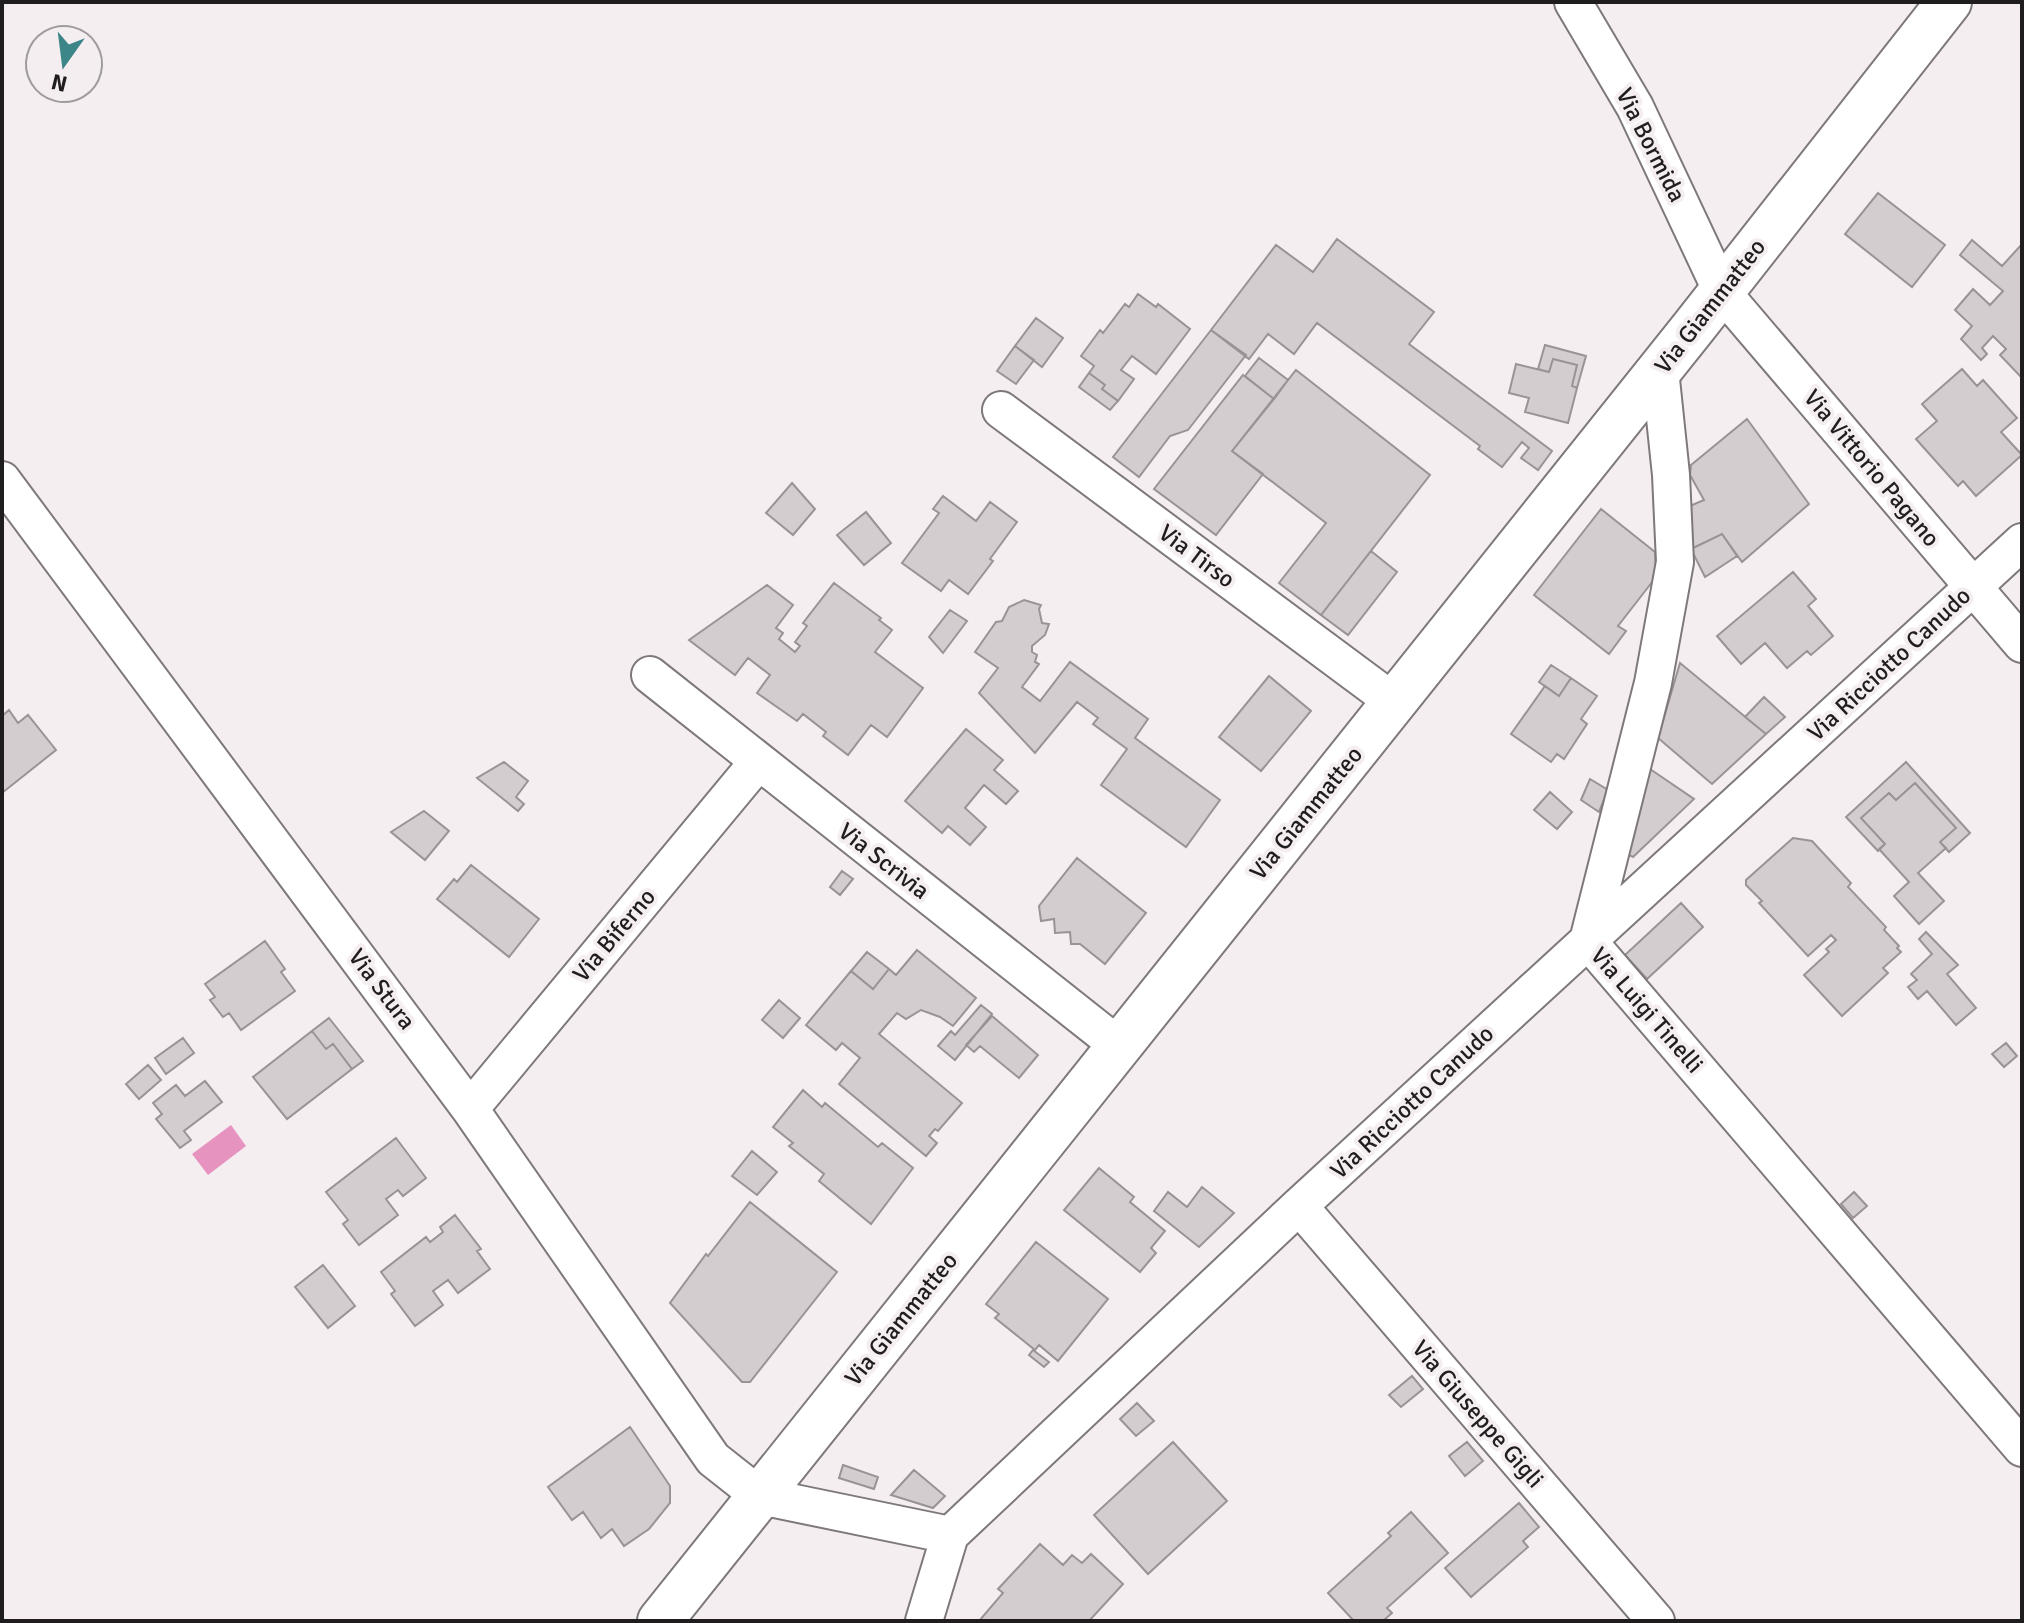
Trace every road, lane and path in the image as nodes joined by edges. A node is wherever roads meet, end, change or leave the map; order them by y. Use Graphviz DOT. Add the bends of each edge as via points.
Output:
graph roads {
  1 [pos="1573,2"];
  2 [pos="1949,2"];
  3 [pos="1722,292"];
  4 [pos="1660,370"];
  5 [pos="1001,410"];
  6 [pos="2,480"];
  7 [pos="2022,542"];
  8 [pos="1973,587"];
  9 [pos="2022,644"];
  10 [pos="650,675"];
  11 [pos="1394,702"];
  12 [pos="758,762"];
  13 [pos="1588,941"];
  14 [pos="1119,1046"];
  15 [pos="470,1109"];
  16 [pos="1299,1206"];
  17 [pos="2022,1448"];
  18 [pos="760,1496"];
  19 [pos="950,1535"];
  20 [pos="660,1621"];
  21 [pos="924,1621"];
  22 [pos="1656,1621"];
  1 -- 3 [label="street, Via Bormida" via="1635,107"];
  2 -- 3 [label="street, Via Giammatteo"];
  3 -- 4 [label="street, Via Giammatteo"];
  3 -- 8 [label="street, Via Vittorio Pagano"];
  4 -- 11 [label="street, Via Giammatteo"];
  4 -- 13 [label="street, Via Luigi Tinelli" via="1675,562 1653,683"];
  5 -- 11 [label="street, Via Tirso"];
  6 -- 15 [label="street, Via Stura"];
  7 -- 8 [label="street, Via Ricciotto Canudo"];
  8 -- 9 [label="street, Via Vittorio Pagano"];
  8 -- 13 [label="street, Via Ricciotto Canudo"];
  10 -- 12 [label="street, Via Scrivia"];
  11 -- 14 [label="street, Via Giammatteo"];
  12 -- 14 [label="street, Via Scrivia"];
  12 -- 15 [label="street, Via Biferno"];
  13 -- 16 [label="street, Via Ricciotto Canudo"];
  13 -- 17 [label="street, Via Luigi Tinelli"];
  14 -- 18 [label="street, Via Giammatteo"];
  15 -- 18 [label="street, Via Stura" via="713,1459"];
  16 -- 19 [label="street, Via Ricciotto Canudo"];
  16 -- 22 [label="street, Via Giuseppe Gigli"];
  18 -- 19 [label="street"];
  18 -- 20 [label="street, Via Giammatteo"];
  19 -- 21 [label="street"];
}
